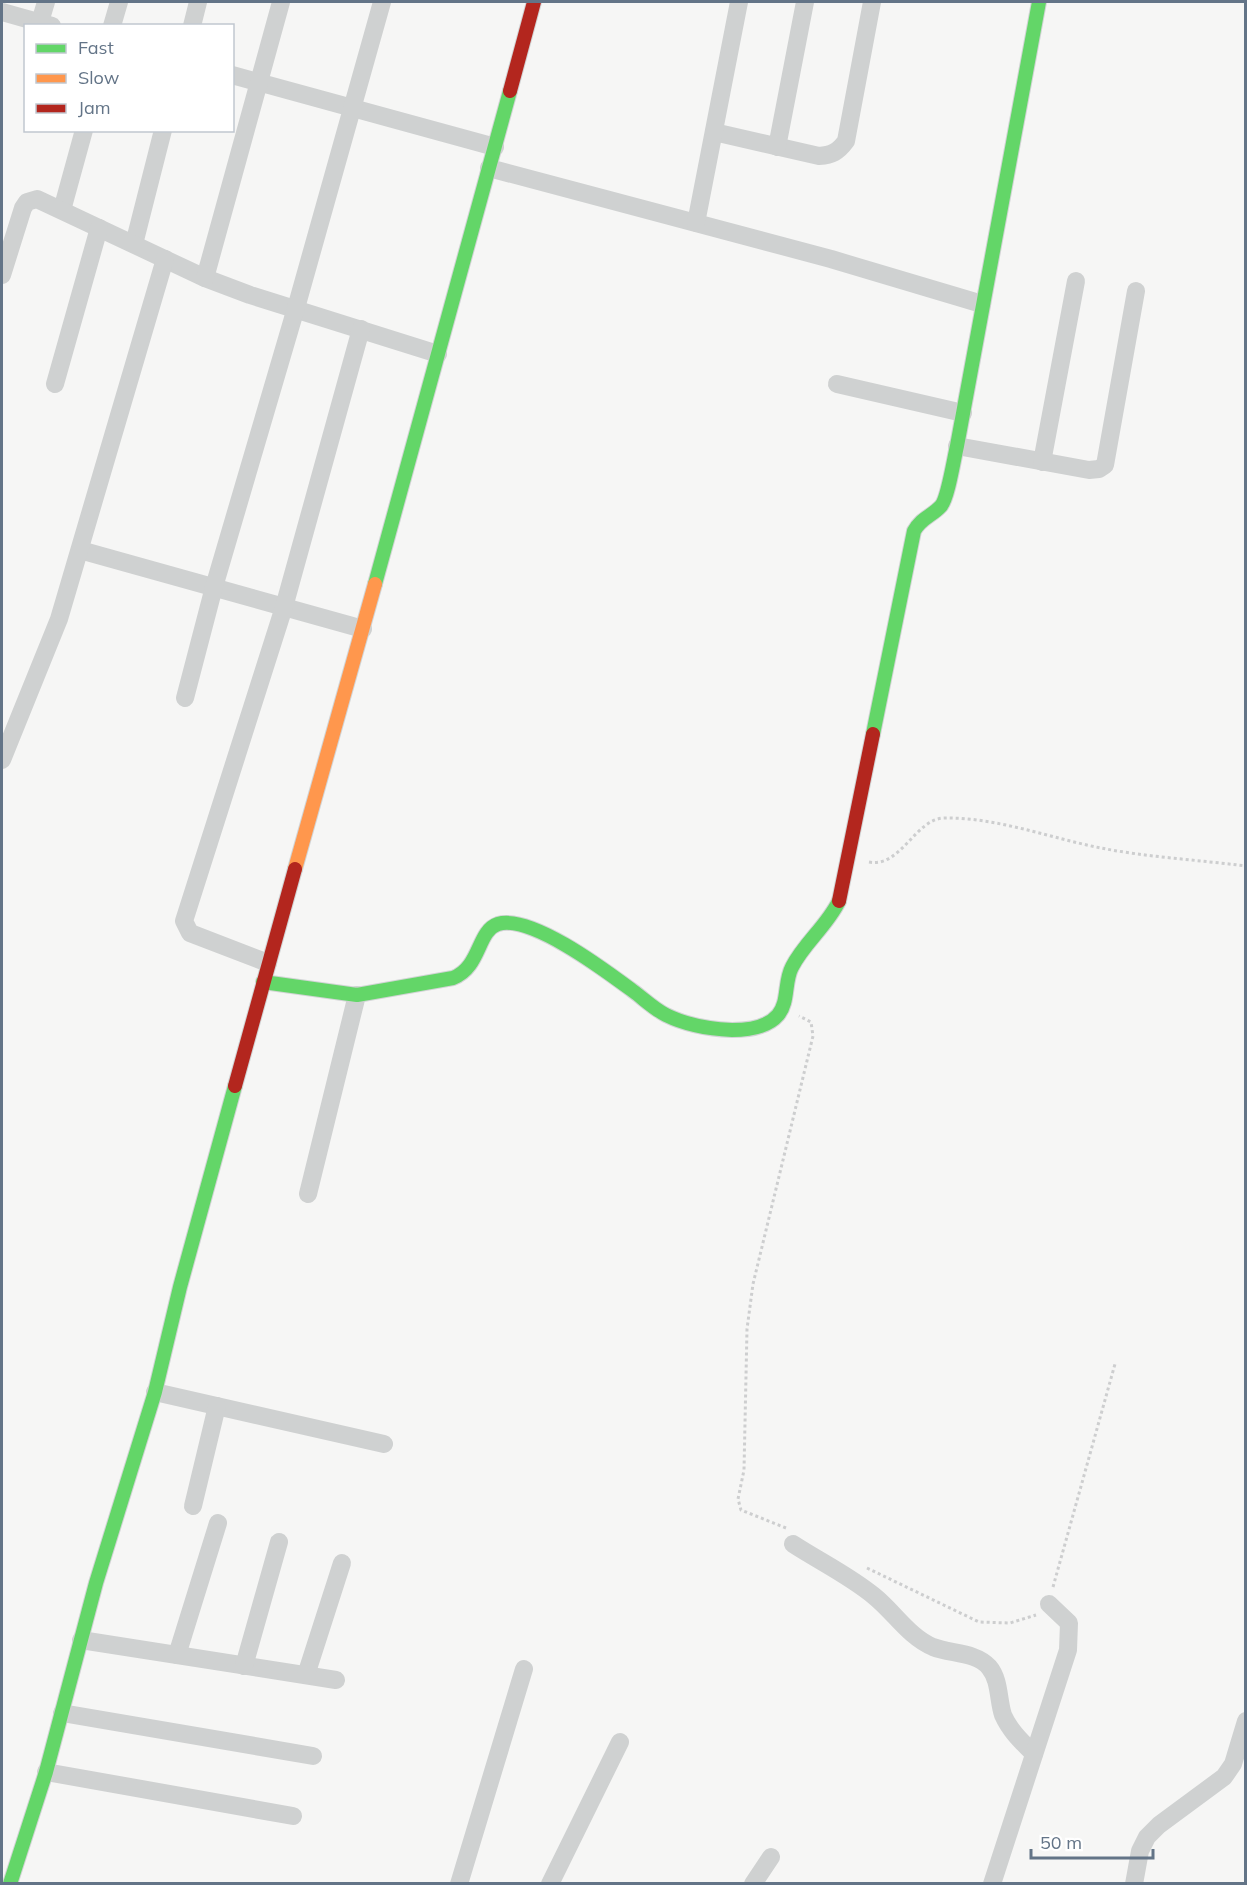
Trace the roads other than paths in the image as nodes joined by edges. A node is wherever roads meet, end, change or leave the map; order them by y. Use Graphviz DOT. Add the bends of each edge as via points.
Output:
graph roads {
  1 [pos="46,2"];
  2 [pos="119,2"];
  3 [pos="198,2"];
  4 [pos="281,2"];
  5 [pos="382,2"];
  6 [pos="534,2"];
  7 [pos="739,2"];
  8 [pos="805,2"];
  9 [pos="872,2"];
  10 [pos="1039,2"];
  11 [pos="2,12"];
  12 [pos="46,24"];
  13 [pos="113,24"];
  14 [pos="192,24"];
  15 [pos="234,76"];
  16 [pos="259,82"];
  17 [pos="352,108"];
  18 [pos="83,132"];
  19 [pos="163,132"];
  20 [pos="714,132"];
  21 [pos="495,147"];
  22 [pos="777,147"];
  23 [pos="489,168"];
  24 [pos="62,210"];
  25 [pos="696,223"];
  26 [pos="99,228"];
  27 [pos="134,244"];
  28 [pos="165,259"];
  29 [pos="2,275"];
  30 [pos="205,278"];
  31 [pos="1076,281"];
  32 [pos="1136,291"];
  33 [pos="982,304"];
  34 [pos="296,308"];
  35 [pos="361,329"];
  36 [pos="438,354"];
  37 [pos="54,384"];
  38 [pos="837,384"];
  39 [pos="963,413"];
  40 [pos="957,446"];
  41 [pos="1042,462"];
  42 [pos="80,550"];
  43 [pos="213,587"];
  44 [pos="284,607"];
  45 [pos="363,629"];
  46 [pos="185,698"];
  47 [pos="2,760"];
  48 [pos="268,963"];
  49 [pos="263,981"];
  50 [pos="357,995"];
  51 [pos="308,1194"];
  52 [pos="154,1392"];
  53 [pos="217,1406"];
  54 [pos="384,1444"];
  55 [pos="193,1506"];
  56 [pos="218,1523"];
  57 [pos="791,1537"];
  58 [pos="279,1542"];
  59 [pos="342,1563"];
  60 [pos="1048,1604"];
  61 [pos="81,1640"];
  62 [pos="177,1655"];
  63 [pos="244,1666"];
  64 [pos="524,1669"];
  65 [pos="306,1675"];
  66 [pos="336,1680"];
  67 [pos="62,1713"];
  68 [pos="1245,1721"];
  69 [pos="620,1742"];
  70 [pos="1035,1754"];
  71 [pos="313,1756"];
  72 [pos="46,1772"];
  73 [pos="293,1816"];
  74 [pos="771,1857"];
  75 [pos="9,1884"];
  76 [pos="459,1884"];
  77 [pos="550,1884"];
  78 [pos="753,1884"];
  79 [pos="992,1884"];
  80 [pos="1134,1884"];
  1 -- 12 [label="street"];
  2 -- 13 [label="street"];
  3 -- 14 [label="street"];
  4 -- 16 [label="street"];
  5 -- 17 [label="street"];
  6 -- 21 [label="street"];
  7 -- 20 [label="street"];
  8 -- 22 [label="street"];
  9 -- 22 [label="street" via="846,141 831,155"];
  10 -- 33 [label="street"];
  11 -- 12 [label="street"];
  15 -- 16 [label="street"];
  16 -- 17 [label="street"];
  16 -- 30 [label="street"];
  17 -- 21 [label="street"];
  17 -- 34 [label="street"];
  18 -- 24 [label="street"];
  19 -- 27 [label="street"];
  20 -- 22 [label="street"];
  20 -- 25 [label="street"];
  21 -- 23 [label="street"];
  23 -- 25 [label="street"];
  23 -- 36 [label="street"];
  24 -- 26 [label="street"];
  24 -- 29 [label="street" via="37,199 27,202"];
  25 -- 33 [label="street"];
  26 -- 27 [label="street"];
  26 -- 37 [label="street"];
  27 -- 28 [label="street"];
  28 -- 30 [label="street"];
  28 -- 42 [label="street"];
  30 -- 34 [label="street"];
  31 -- 41 [label="street"];
  32 -- 41 [label="street" via="1105,465 1089,470"];
  33 -- 39 [label="street"];
  34 -- 35 [label="street"];
  34 -- 43 [label="street"];
  35 -- 36 [label="street"];
  35 -- 44 [label="street"];
  36 -- 45 [label="street"];
  38 -- 39 [label="street"];
  39 -- 40 [label="street"];
  40 -- 41 [label="street"];
  40 -- 50 [label="street" via="944,502 919,520 914,531 837,906 793,965 782,1006 771,1021 750,1029 729,1030 676,1020 566,945 536,929 508,922 488,931 471,965 453,978"];
  42 -- 43 [label="street"];
  42 -- 47 [label="street" via="57,627"];
  43 -- 44 [label="street"];
  43 -- 46 [label="street"];
  44 -- 45 [label="street"];
  44 -- 48 [label="street" via="184,921 190,933"];
  45 -- 48 [label="street"];
  48 -- 49 [label="street"];
  49 -- 50 [label="street"];
  49 -- 52 [label="street"];
  50 -- 51 [label="street"];
  52 -- 53 [label="street"];
  52 -- 61 [label="street"];
  53 -- 54 [label="street"];
  53 -- 55 [label="street"];
  56 -- 62 [label="street"];
  57 -- 70 [label="street" via="873,1595 921,1641 988,1665 996,1679 1008,1725"];
  58 -- 63 [label="street"];
  59 -- 65 [label="street"];
  60 -- 70 [label="street" via="1069,1623 1070,1637"];
  61 -- 62 [label="street"];
  61 -- 67 [label="street"];
  62 -- 63 [label="street"];
  63 -- 65 [label="street"];
  64 -- 76 [label="street"];
  65 -- 66 [label="street"];
  67 -- 71 [label="street"];
  67 -- 72 [label="street"];
  68 -- 80 [label="street" via="1233,1764 1224,1777 1148,1837 1140,1851"];
  69 -- 77 [label="street"];
  70 -- 79 [label="street"];
  72 -- 73 [label="street"];
  72 -- 75 [label="street"];
  74 -- 78 [label="street"];
}
